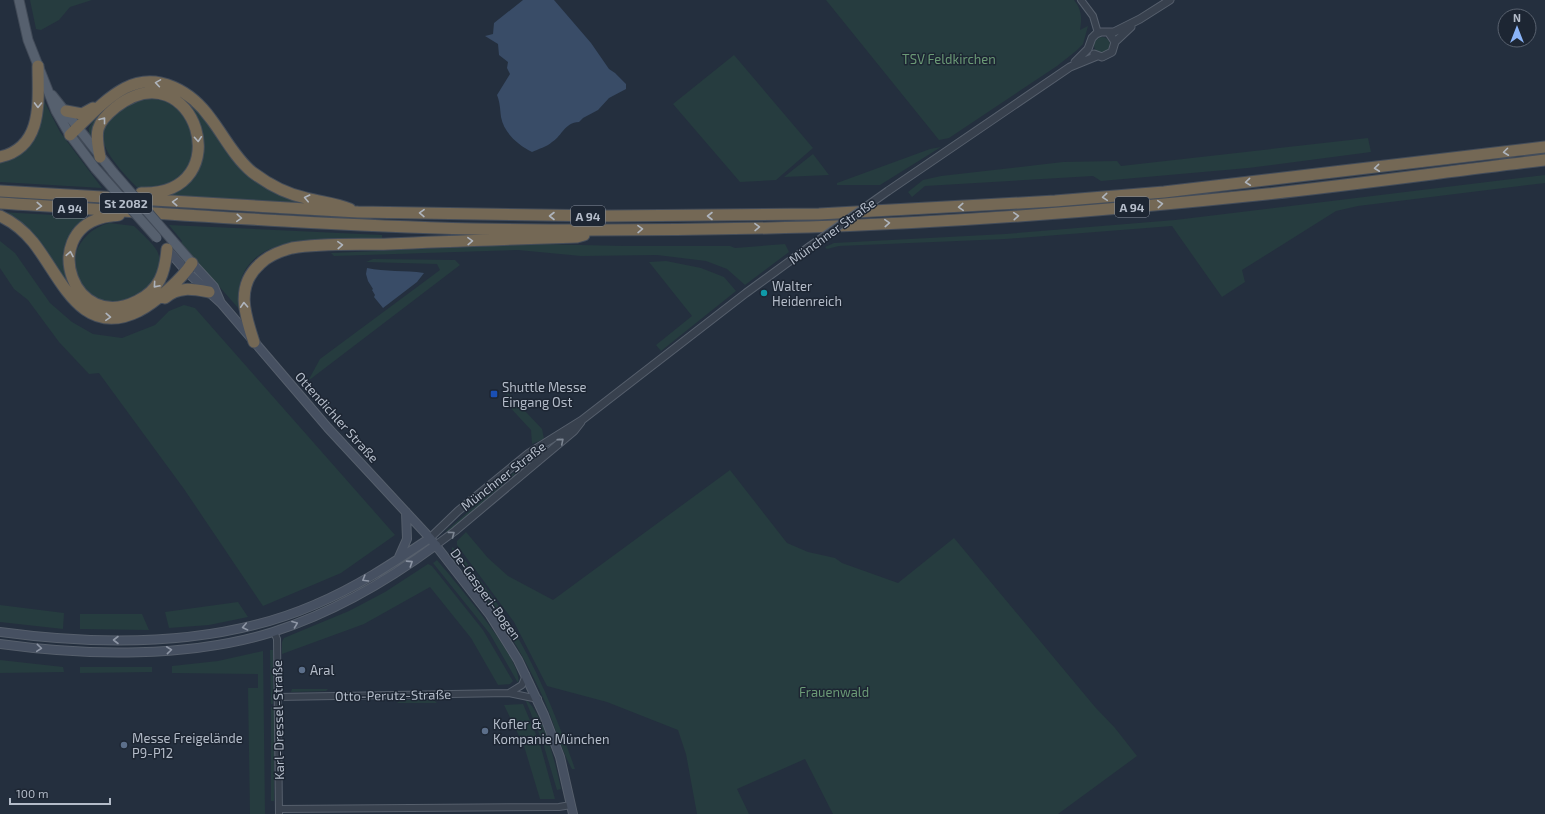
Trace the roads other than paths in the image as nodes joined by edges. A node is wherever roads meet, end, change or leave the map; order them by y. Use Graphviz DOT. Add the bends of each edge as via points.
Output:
graph roads {
  1 [pos="19,0"];
  2 [pos="1081,0"];
  3 [pos="1170,0"];
  4 [pos="1140,19"];
  5 [pos="1098,33"];
  6 [pos="1109,34"];
  7 [pos="1115,42"];
  8 [pos="1090,45"];
  9 [pos="1097,56"];
  10 [pos="38,66"];
  11 [pos="1070,67"];
  12 [pos="50,93"];
  13 [pos="104,103"];
  14 [pos="66,111"];
  15 [pos="74,131"];
  16 [pos="1545,147"];
  17 [pos="0,156"];
  18 [pos="100,157"];
  19 [pos="1545,160"];
  20 [pos="0,191"];
  21 [pos="112,198"];
  22 [pos="0,203"];
  23 [pos="140,212"];
  24 [pos="358,212"];
  25 [pos="0,216"];
  26 [pos="601,230"];
  27 [pos="169,244"];
  28 [pos="190,267"];
  29 [pos="209,292"];
  30 [pos="221,303"];
  31 [pos="149,305"];
  32 [pos="254,342"];
  33 [pos="582,420"];
  34 [pos="406,512"];
  35 [pos="430,538"];
  36 [pos="436,546"];
  37 [pos="398,559"];
  38 [pos="0,632"];
  39 [pos="274,632"];
  40 [pos="0,644"];
  41 [pos="526,675"];
  42 [pos="509,693"];
  43 [pos="278,697"];
  44 [pos="538,700"];
  45 [pos="571,805"];
  46 [pos="279,812"];
  47 [pos="573,814"];
  1 -- 10 [label="main road, Ottendichler Straße / St 2082" via="22,21"];
  2 -- 5 [label="street" via="1092,16"];
  3 -- 4 [label="street, Münchner Straße"];
  4 -- 6 [label="street, Münchner Straße"];
  4 -- 7 [label="street, Münchner Straße"];
  5 -- 6 [label="street"];
  5 -- 8 [label="street, Münchner Straße" via="1092,38"];
  6 -- 7 [label="street"];
  7 -- 9 [label="street, Münchner Straße" via="1114,50 1110,54"];
  8 -- 9 [label="street"];
  8 -- 11 [label="street, Münchner Straße"];
  9 -- 11 [label="street, Münchner Straße"];
  10 -- 12 [label="main road, Ottendichler Straße / St 2082"];
  10 -- 17 [label="highway, one-way" via="36,123 26,141 12,152"];
  11 -- 33 [label="street, Münchner Straße, bridge" via="809,247"];
  12 -- 14 [label="main road, Ottendichler Straße / St 2082"];
  12 -- 15 [label="main road, Ottendichler Straße / St 2082" via="56,111"];
  13 -- 14 [label="highway" via="82,114"];
  13 -- 15 [label="highway"];
  24 -- 13 [label="highway, one-way" via="336,203 293,195 260,178 236,154 201,106 174,87 160,83 140,83 125,88"];
  14 -- 15 [label="main road, Ottendichler Straße / St 2082"];
  15 -- 18 [label="main road, Ottendichler Straße / St 2082"];
  15 -- 27 [label="main road, Ottendichler Straße / St 2082, bridge" via="96,168 157,238"];
  16 -- 24 [label="highway, A 94, one-way" via="1164,192 936,208 727,216 528,216"];
  18 -- 21 [label="highway, one-way" via="96,135 99,124 110,112 135,96 158,94 170,98 187,110 197,128 197,159 192,170 178,184 155,193 128,193"];
  18 -- 27 [label="main road, Ottendichler Straße / St 2082, bridge"];
  26 -- 19 [label="highway, A 94, one-way" via="809,227 1052,213 1271,193"];
  20 -- 21 [label="highway, A 94"];
  24 -- 21 [label="highway, A 94, one-way"];
  22 -- 23 [label="highway, A 94, one-way"];
  23 -- 26 [label="highway, A 94, one-way" via="474,229"];
  27 -- 23 [label="highway, one-way" via="162,278 136,302 120,308 109,308 88,300 79,292 72,281 69,254 80,232 101,218"];
  25 -- 31 [label="highway, one-way" via="26,234 70,296 87,312 96,316 117,317 134,314"];
  32 -- 26 [label="highway, one-way" via="244,310 245,288 259,264 277,252 293,248 342,245 578,237"];
  27 -- 28 [label="main road, Ottendichler Straße / St 2082"];
  28 -- 29 [label="main road, Ottendichler Straße / St 2082"];
  28 -- 30 [label="main road, Ottendichler Straße / St 2082" via="214,287"];
  28 -- 31 [label="highway"];
  29 -- 30 [label="main road, Ottendichler Straße / St 2082"];
  29 -- 31 [label="highway" via="186,289 168,294 157,305"];
  30 -- 32 [label="main road, Ottendichler Straße / St 2082"];
  32 -- 34 [label="main road, Ottendichler Straße / St 2082" via="328,428"];
  33 -- 35 [label="street, Münchner Straße" via="529,453 458,511"];
  36 -- 33 [label="street, Münchner Straße, one-way" via="574,431"];
  34 -- 35 [label="main road, Ottendichler Straße / St 2082"];
  34 -- 37 [label="main road" via="407,539"];
  35 -- 36 [label="main road, Ottendichler Straße / St 2082"];
  35 -- 37 [label="main road"];
  39 -- 36 [label="main road, one-way" via="355,597"];
  36 -- 41 [label="main road, De-Gasperi-Bogen" via="490,615"];
  37 -- 38 [label="main road, one-way" via="350,588 314,605 268,622 219,633 116,640"];
  40 -- 39 [label="main road, one-way" via="74,651 161,651 220,645"];
  39 -- 43 [label="street, Karl-Dressel-Straße" via="277,639"];
  41 -- 42 [label="street" via="522,686"];
  41 -- 44 [label="main road, De-Gasperi-Bogen"];
  42 -- 43 [label="street, Otto-Perutz-Straße"];
  42 -- 44 [label="street, Otto-Perutz-Straße"];
  43 -- 46 [label="street, Karl-Dressel-Straße"];
  44 -- 45 [label="main road, De-Gasperi-Bogen" via="560,757"];
  45 -- 46 [label="street"];
  45 -- 47 [label="main road, De-Gasperi-Bogen"];
}
